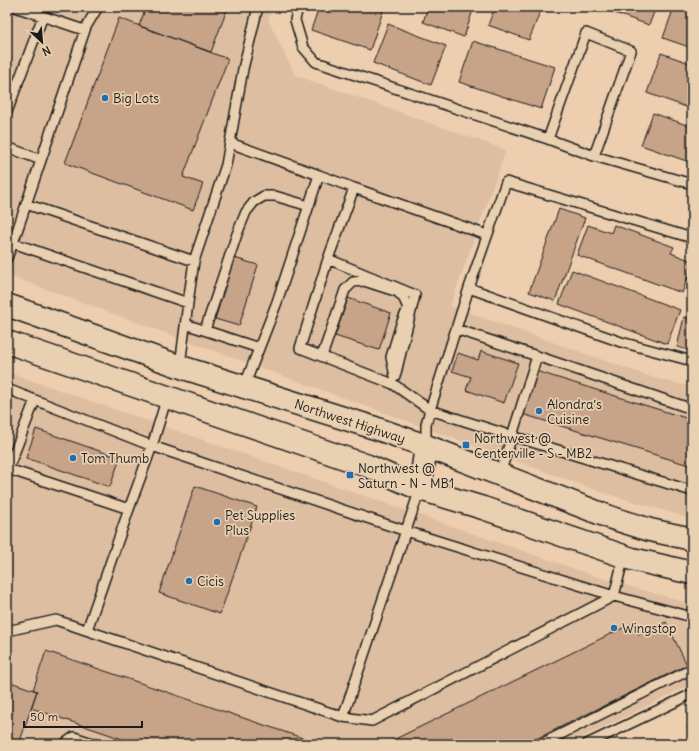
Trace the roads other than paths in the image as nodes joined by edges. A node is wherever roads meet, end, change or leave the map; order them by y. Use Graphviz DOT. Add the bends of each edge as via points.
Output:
graph roads {
  1 [pos="15,7"];
  2 [pos="98,7"];
  3 [pos="258,7"];
  4 [pos="298,7"];
  5 [pos="43,16"];
  6 [pos="84,30"];
  7 [pos="7,112"];
  8 [pos="548,139"];
  9 [pos="230,143"];
  10 [pos="7,147"];
  11 [pos="594,156"];
  12 [pos="41,160"];
  13 [pos="319,175"];
  14 [pos="692,184"];
  15 [pos="354,188"];
  16 [pos="26,204"];
  17 [pos="309,206"];
  18 [pos="487,235"];
  19 [pos="692,238"];
  20 [pos="13,243"];
  21 [pos="7,258"];
  22 [pos="328,259"];
  23 [pos="194,261"];
  24 [pos="469,288"];
  25 [pos="188,303"];
  26 [pos="7,306"];
  27 [pos="185,324"];
  28 [pos="456,329"];
  29 [pos="205,330"];
  30 [pos="7,342"];
  31 [pos="259,348"];
  32 [pos="322,356"];
  33 [pos="537,356"];
  34 [pos="692,361"];
  35 [pos="180,367"];
  36 [pos="394,380"];
  37 [pos="244,387"];
  38 [pos="7,389"];
  39 [pos="168,397"];
  40 [pos="35,400"];
  41 [pos="692,409"];
  42 [pos="430,410"];
  43 [pos="512,436"];
  44 [pos="152,446"];
  45 [pos="426,446"];
  46 [pos="500,474"];
  47 [pos="420,489"];
  48 [pos="692,491"];
  49 [pos="129,509"];
  50 [pos="406,531"];
  51 [pos="692,539"];
  52 [pos="624,556"];
  53 [pos="692,573"];
  54 [pos="614,596"];
  55 [pos="692,617"];
  56 [pos="87,630"];
  57 [pos="7,631"];
  58 [pos="692,669"];
  59 [pos="692,694"];
  60 [pos="343,717"];
  61 [pos="64,744"];
  62 [pos="95,744"];
  63 [pos="541,744"];
  64 [pos="587,744"];
  1 -- 5 [label="lane"];
  2 -- 6 [label="lane"];
  3 -- 9 [label="lane" via="243,69"];
  4 -- 8 [label="lane" via="295,20 303,47 316,62"];
  5 -- 6 [label="lane"];
  5 -- 7 [label="lane"];
  6 -- 12 [label="lane"];
  8 -- 11 [label="lane"];
  8 -- 11 [label="lane" via="586,33 631,51"];
  9 -- 13 [label="lane"];
  9 -- 23 [label="lane" via="226,165"];
  10 -- 12 [label="lane"];
  11 -- 14 [label="lane"];
  12 -- 16 [label="lane"];
  13 -- 15 [label="lane"];
  13 -- 17 [label="lane"];
  15 -- 18 [label="lane"];
  15 -- 22 [label="lane"];
  16 -- 20 [label="lane"];
  16 -- 23 [label="lane"];
  17 -- 29 [label="lane" via="275,196 264,196 254,202 246,212 237,234"];
  17 -- 31 [label="lane"];
  18 -- 19 [label="lane" via="506,182"];
  18 -- 24 [label="lane"];
  20 -- 21 [label="lane"];
  20 -- 25 [label="lane"];
  22 -- 32 [label="lane" via="300,348"];
  22 -- 36 [label="lane" via="415,295"];
  23 -- 25 [label="lane"];
  24 -- 28 [label="lane"];
  24 -- 34 [label="lane" via="621,342"];
  25 -- 27 [label="lane"];
  26 -- 35 [label="main road, Northwest Highway"];
  27 -- 29 [label="lane"];
  27 -- 35 [label="lane"];
  28 -- 33 [label="lane"];
  28 -- 42 [label="lane"];
  29 -- 31 [label="lane"];
  30 -- 39 [label="main road"];
  31 -- 37 [label="lane"];
  32 -- 36 [label="lane"];
  32 -- 36 [label="lane" via="345,290 353,282 364,281 398,292 408,308 391,357"];
  33 -- 41 [label="lane"];
  33 -- 43 [label="lane"];
  35 -- 37 [label="main road, Northwest Highway"];
  35 -- 39 [label="main road"];
  36 -- 42 [label="lane"];
  37 -- 45 [label="main road, Northwest Highway"];
  38 -- 40 [label="lane"];
  39 -- 44 [label="lane"];
  39 -- 47 [label="main road" via="368,466"];
  40 -- 44 [label="lane"];
  40 -- 49 [label="lane" via="8,469"];
  42 -- 43 [label="lane"];
  42 -- 45 [label="lane" via="426,424"];
  43 -- 46 [label="lane"];
  43 -- 48 [label="lane"];
  44 -- 49 [label="lane"];
  44 -- 50 [label="lane"];
  45 -- 46 [label="main road, Northwest Highway"];
  45 -- 47 [label="main road"];
  46 -- 51 [label="main road, Northwest Highway" via="612,518"];
  47 -- 50 [label="lane"];
  47 -- 52 [label="main road"];
  49 -- 56 [label="lane"];
  50 -- 54 [label="lane"];
  50 -- 60 [label="lane"];
  52 -- 53 [label="main road"];
  52 -- 54 [label="lane"];
  54 -- 55 [label="lane"];
  54 -- 60 [label="lane" via="372,721"];
  56 -- 57 [label="lane" via="56,620"];
  56 -- 60 [label="lane"];
  58 -- 63 [label="lane"];
  59 -- 64 [label="lane"];
  61 -- 62 [label="lane" via="74,737"];
}
